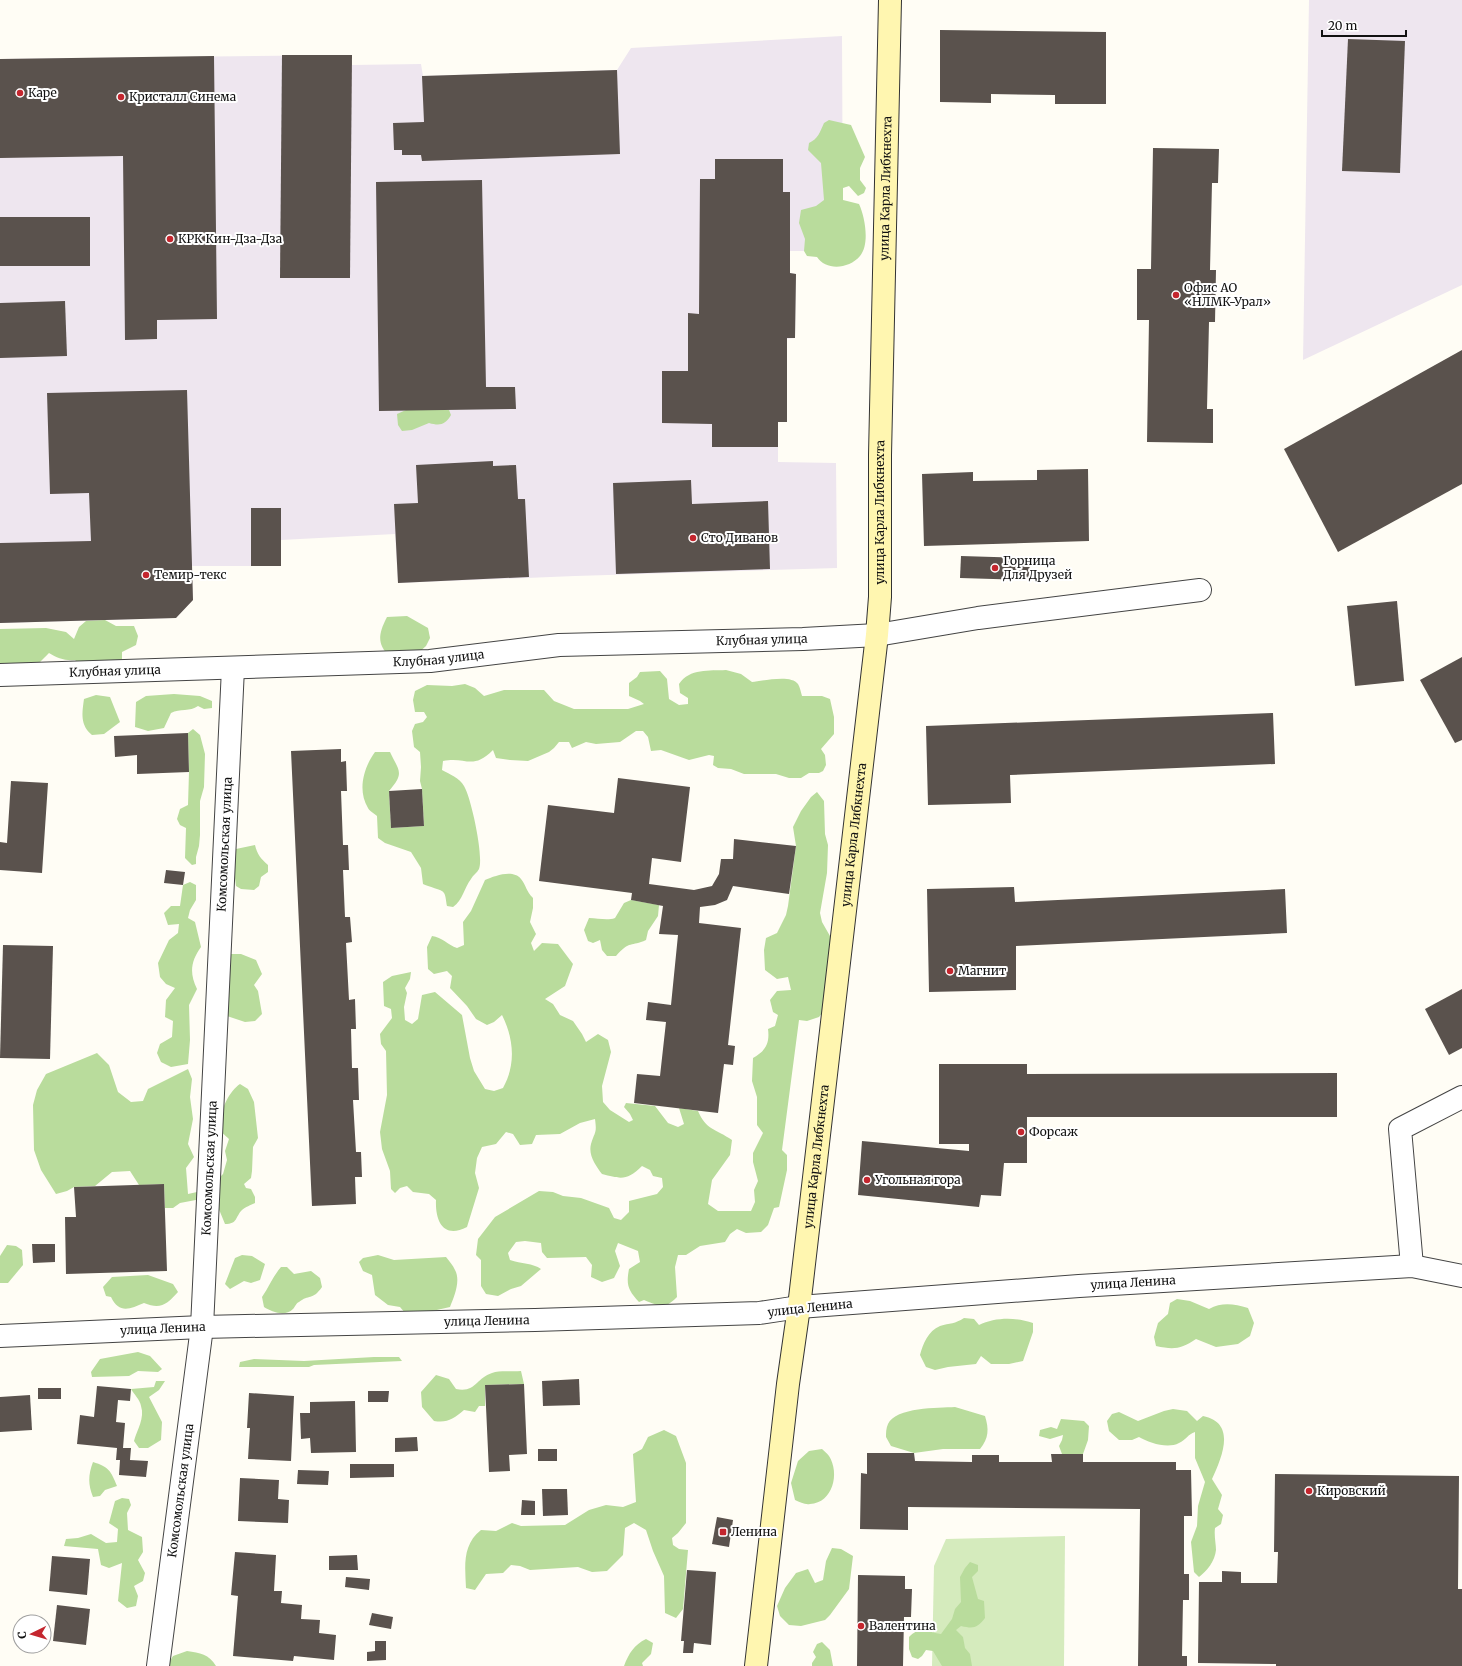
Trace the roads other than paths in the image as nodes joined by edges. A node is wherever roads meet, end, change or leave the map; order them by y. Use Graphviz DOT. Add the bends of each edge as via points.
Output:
graph roads {
  1 [pos="890,0"];
  2 [pos="1200,590"];
  3 [pos="877,635"];
  4 [pos="233,668"];
  5 [pos="0,675"];
  6 [pos="1462,1097"];
  7 [pos="1412,1266"];
  8 [pos="1462,1276"];
  9 [pos="799,1307"];
  10 [pos="202,1327"];
  11 [pos="0,1336"];
  12 [pos="158,1666"];
  13 [pos="756,1666"];
  1 -- 3 [label="main road, улица Карла Либкнехта" via="880,455 880,597"];
  2 -- 3 [label="street, Клубная улица" via="978,618"];
  3 -- 4 [label="street, Клубная улица" via="559,646 430,661"];
  3 -- 9 [label="main road, улица Карла Либкнехта"];
  4 -- 5 [label="street, Клубная улица"];
  4 -- 10 [label="street, Комсомольская улица"];
  6 -- 7 [label="street" via="1400,1129"];
  7 -- 8 [label="street, улица Ленина"];
  7 -- 9 [label="street, улица Ленина" via="1079,1286"];
  9 -- 10 [label="street, улица Ленина" via="759,1313"];
  9 -- 13 [label="main road, улица Карла Либкнехта"];
  10 -- 11 [label="street, улица Ленина"];
  10 -- 12 [label="street, Комсомольская улица"];
}
